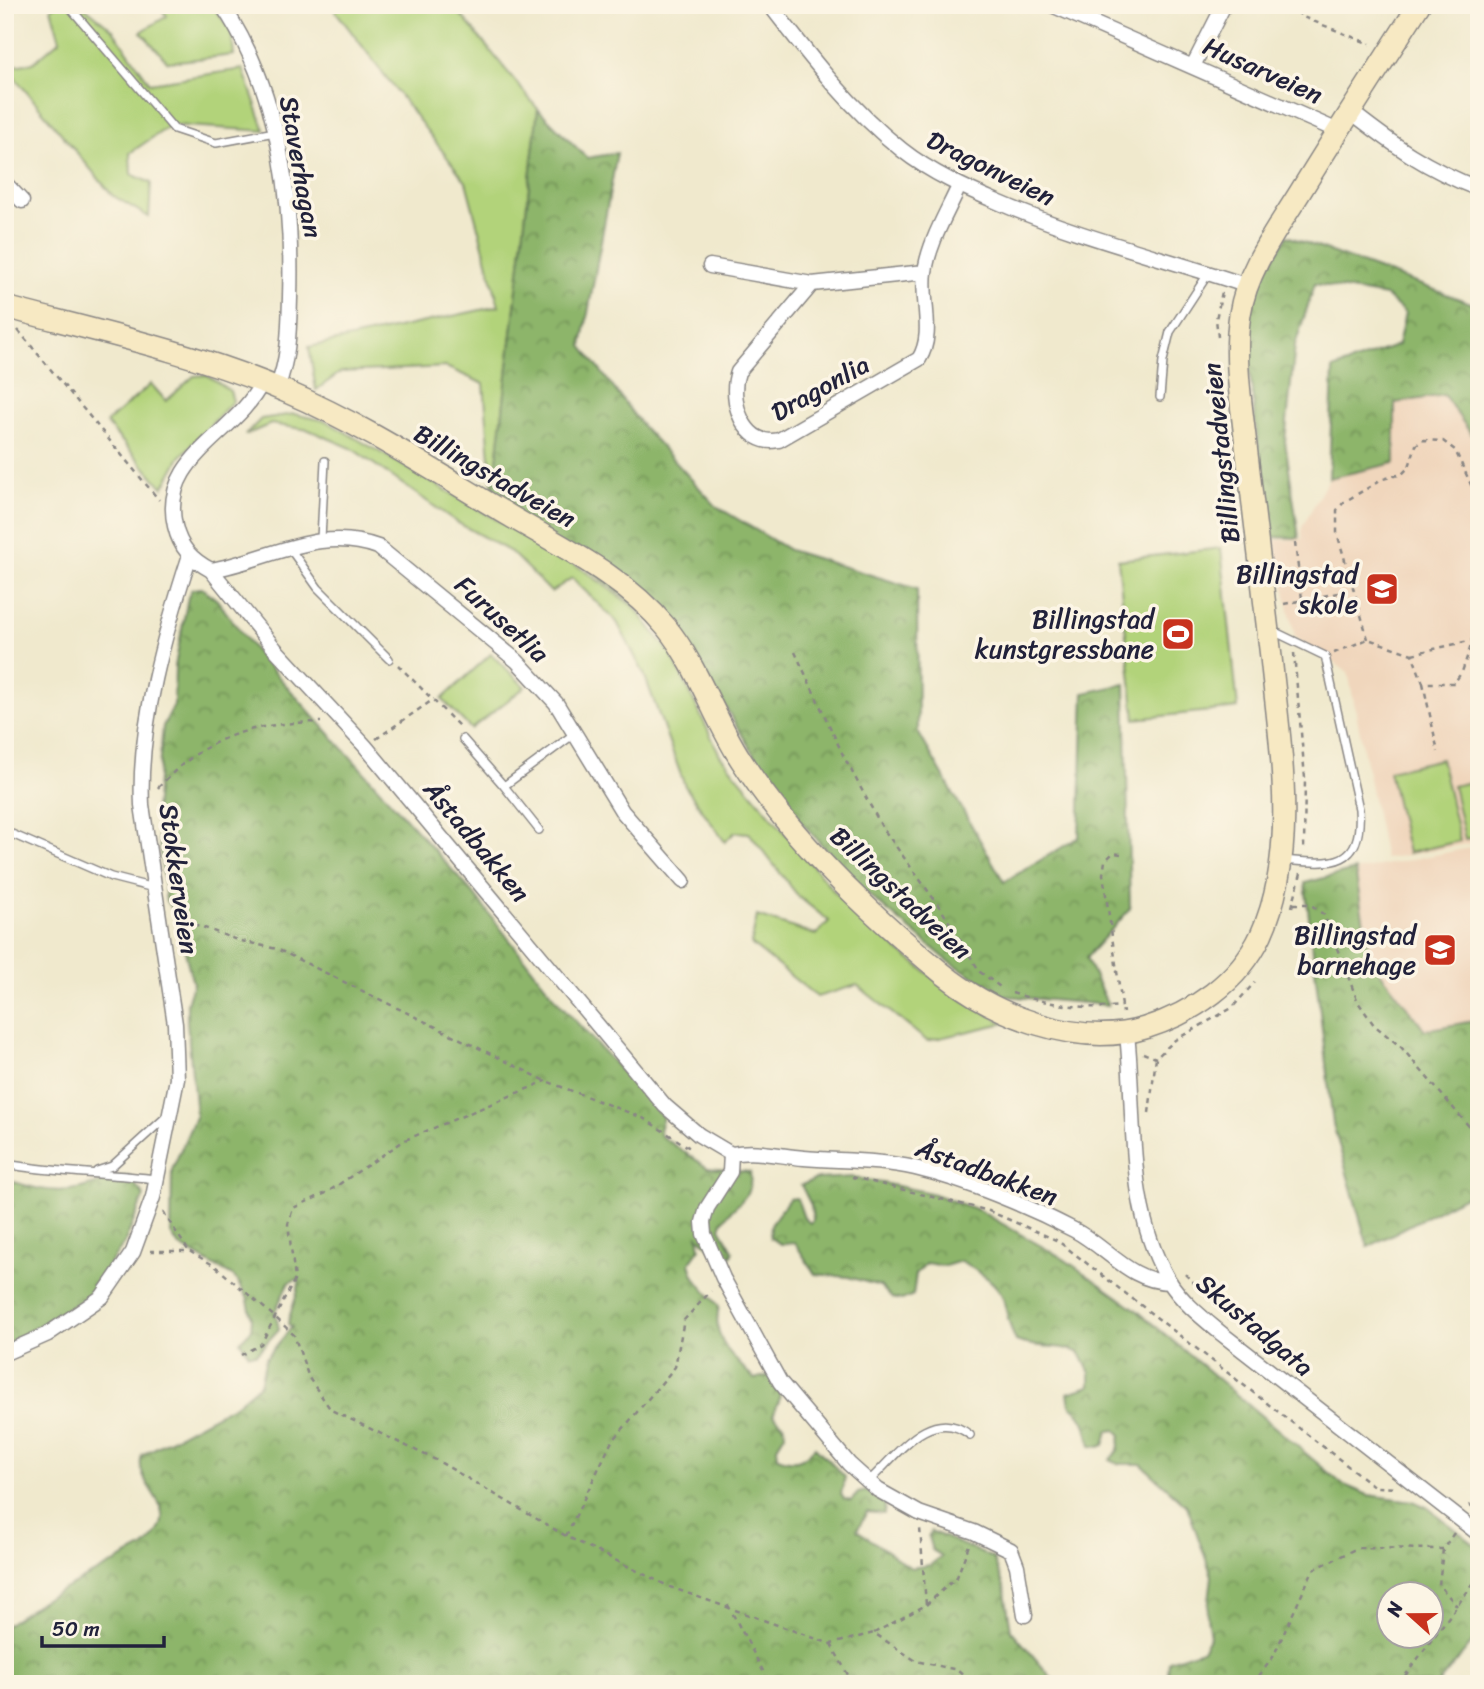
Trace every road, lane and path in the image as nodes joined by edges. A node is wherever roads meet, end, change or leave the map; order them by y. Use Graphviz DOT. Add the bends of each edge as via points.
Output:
graph roads {
  1 [pos="68,5"];
  2 [pos="222,5"];
  3 [pos="769,5"];
  4 [pos="1052,5"];
  5 [pos="1224,5"];
  6 [pos="1289,5"];
  7 [pos="1419,5"];
  8 [pos="1389,52"];
  9 [pos="1193,66"];
  10 [pos="1350,111"];
  11 [pos="275,131"];
  12 [pos="1338,131"];
  13 [pos="5,183"];
  14 [pos="959,186"];
  15 [pos="1479,189"];
  16 [pos="22,201"];
  17 [pos="710,266"];
  18 [pos="925,272"];
  19 [pos="1209,274"];
  20 [pos="812,284"];
  21 [pos="1248,286"];
  22 [pos="10,316"];
  23 [pos="269,385"];
  24 [pos="1160,397"];
  25 [pos="325,461"];
  26 [pos="1479,502"];
  27 [pos="172,511"];
  28 [pos="321,539"];
  29 [pos="1295,544"];
  30 [pos="291,550"];
  31 [pos="190,555"];
  32 [pos="211,570"];
  33 [pos="1354,590"];
  34 [pos="1302,600"];
  35 [pos="1277,605"];
  36 [pos="1479,622"];
  37 [pos="1267,628"];
  38 [pos="1368,639"];
  39 [pos="1474,639"];
  40 [pos="1293,643"];
  41 [pos="796,652"];
  42 [pos="1412,654"];
  43 [pos="1325,656"];
  44 [pos="389,659"];
  45 [pos="1423,682"];
  46 [pos="434,699"];
  47 [pos="343,722"];
  48 [pos="573,734"];
  49 [pos="463,739"];
  50 [pos="365,746"];
  51 [pos="1438,752"];
  52 [pos="504,786"];
  53 [pos="142,806"];
  54 [pos="539,830"];
  55 [pos="5,831"];
  56 [pos="1121,854"];
  57 [pos="1281,860"];
  58 [pos="1304,862"];
  59 [pos="682,881"];
  60 [pos="155,888"];
  61 [pos="1293,904"];
  62 [pos="159,911"];
  63 [pos="1288,917"];
  64 [pos="1258,977"];
  65 [pos="1122,1006"];
  66 [pos="1127,1034"];
  67 [pos="546,1081"];
  68 [pos="170,1113"];
  69 [pos="1149,1121"];
  70 [pos="1479,1138"];
  71 [pos="698,1152"];
  72 [pos="731,1154"];
  73 [pos="5,1164"];
  74 [pos="94,1172"];
  75 [pos="847,1176"];
  76 [pos="157,1179"];
  77 [pos="153,1197"];
  78 [pos="189,1251"];
  79 [pos="133,1252"];
  80 [pos="1184,1273"];
  81 [pos="723,1278"];
  82 [pos="1170,1282"];
  83 [pos="276,1318"];
  84 [pos="1238,1326"];
  85 [pos="5,1353"];
  86 [pos="242,1355"];
  87 [pos="970,1435"];
  88 [pos="868,1482"];
  89 [pos="1409,1482"];
  90 [pos="1459,1498"];
  91 [pos="1479,1512"];
  92 [pos="919,1513"];
  93 [pos="1461,1521"];
  94 [pos="974,1532"];
  95 [pos="1479,1534"];
  96 [pos="566,1536"];
  97 [pos="1443,1549"];
  98 [pos="1479,1576"];
  99 [pos="728,1605"];
  100 [pos="926,1605"];
  101 [pos="1457,1606"];
  102 [pos="1025,1615"];
  103 [pos="874,1633"];
  104 [pos="831,1644"];
  105 [pos="771,1684"];
  106 [pos="853,1684"];
  107 [pos="974,1684"];
  108 [pos="1253,1684"];
  109 [pos="1399,1684"];
  1 -- 11 [label="lane" via="174,130 216,143"];
  2 -- 11 [label="street, Staverhagan" via="251,55"];
  3 -- 14 [label="street, Dragonveien" via="864,119 904,152"];
  4 -- 9 [label="street, Husarveien"];
  5 -- 9 [label="street"];
  6 -- 8 [label="path" via="1303,18"];
  7 -- 8 [label="main road, Billingstadveien"];
  8 -- 10 [label="main road, Billingstadveien"];
  9 -- 12 [label="street, Husarveien"];
  10 -- 12 [label="main road, Billingstadveien"];
  10 -- 15 [label="street, Husarveien" via="1435,172"];
  11 -- 23 [label="street, Staverhagan" via="291,258 288,347"];
  12 -- 21 [label="main road, Billingstadveien" via="1263,253"];
  13 -- 16 [label="street"];
  14 -- 18 [label="street, Dragonlia"];
  14 -- 19 [label="street, Dragonveien" via="1060,229"];
  17 -- 20 [label="street"];
  18 -- 20 [label="street"];
  18 -- 20 [label="street, Dragonlia" via="926,341 919,359 779,440 762,441 748,432 734,382"];
  19 -- 21 [label="street, Dragonveien"];
  19 -- 24 [label="lane" via="1170,332"];
  21 -- 37 [label="main road, Billingstadveien" via="1241,308 1239,383"];
  22 -- 23 [label="main road, Billingstadveien" via="160,348"];
  22 -- 27 [label="path" via="153,496"];
  23 -- 27 [label="street" via="181,473"];
  23 -- 66 [label="main road, Billingstadveien" via="365,432 627,589 667,627 738,757 777,810 825,866 951,980 999,1009 1040,1025"];
  25 -- 28 [label="lane"];
  26 -- 33 [label="path" via="1455,450 1443,441 1424,440 1416,445 1402,474 1383,478 1337,510 1337,533"];
  27 -- 31 [label="street" via="181,546"];
  28 -- 30 [label="street, Furusetlia"];
  28 -- 48 [label="street, Furusetlia" via="357,539 402,564 517,661 555,703"];
  29 -- 34 [label="path"];
  30 -- 32 [label="street, Furusetlia"];
  30 -- 44 [label="lane" via="318,588"];
  31 -- 32 [label="street, Åstadbakken"];
  31 -- 53 [label="street, Stokkerveien" via="147,726 140,769"];
  32 -- 47 [label="street, Åstadbakken"];
  33 -- 34 [label="path"];
  33 -- 38 [label="path"];
  34 -- 35 [label="path"];
  36 -- 39 [label="path"];
  37 -- 40 [label="lane"];
  37 -- 57 [label="main road, Billingstadveien" via="1282,791"];
  38 -- 42 [label="path"];
  38 -- 43 [label="path"];
  39 -- 42 [label="path"];
  39 -- 45 [label="path" via="1454,683"];
  40 -- 43 [label="lane"];
  40 -- 58 [label="path" via="1305,778"];
  41 -- 65 [label="path" via="882,827 980,972 1004,990 1043,1002 1088,1009"];
  42 -- 45 [label="path"];
  43 -- 58 [label="lane" via="1361,832 1356,847 1344,858"];
  44 -- 46 [label="path"];
  45 -- 51 [label="path"];
  46 -- 49 [label="path" via="464,731"];
  46 -- 50 [label="path"];
  47 -- 50 [label="street, Åstadbakken"];
  47 -- 53 [label="path" via="274,723 240,731 207,747"];
  48 -- 52 [label="lane"];
  48 -- 59 [label="street, Furusetlia" via="622,811"];
  49 -- 52 [label="lane"];
  50 -- 72 [label="street, Åstadbakken" via="665,1106"];
  52 -- 54 [label="lane"];
  53 -- 60 [label="street, Stokkerveien"];
  55 -- 60 [label="lane" via="111,877"];
  56 -- 65 [label="path" via="1113,853 1105,861 1103,874"];
  57 -- 58 [label="lane"];
  57 -- 66 [label="main road, Billingstadveien" via="1259,939 1237,972 1203,1002"];
  58 -- 61 [label="path"];
  60 -- 62 [label="street, Stokkerveien"];
  61 -- 63 [label="path"];
  61 -- 70 [label="path" via="1311,904 1324,915 1358,1002"];
  62 -- 67 [label="path" via="237,940 277,949"];
  62 -- 68 [label="street, Stokkerveien" via="175,1024 177,1079"];
  64 -- 69 [label="path" via="1233,1008 1175,1040 1156,1058 1148,1098"];
  65 -- 66 [label="path"];
  66 -- 82 [label="street, Skustadgata" via="1143,1214"];
  67 -- 71 [label="path" via="643,1118"];
  67 -- 83 [label="path" via="405,1140 327,1192 293,1208 288,1224 295,1279"];
  68 -- 74 [label="lane" via="112,1166"];
  68 -- 76 [label="street, Stokkerveien"];
  72 -- 81 [label="street" via="730,1172 703,1222 706,1244"];
  72 -- 82 [label="street, Åstadbakken" via="752,1150 915,1168 1075,1230 1147,1280"];
  73 -- 74 [label="lane" via="50,1172"];
  74 -- 76 [label="lane"];
  75 -- 89 [label="path" via="989,1211 1058,1241 1375,1487 1393,1490"];
  76 -- 77 [label="street, Stokkerveien"];
  77 -- 78 [label="path"];
  77 -- 79 [label="street, Stokkerveien"];
  78 -- 79 [label="path"];
  78 -- 83 [label="path" via="215,1266"];
  79 -- 85 [label="street, Stokkerveien" via="102,1297 48,1334"];
  80 -- 84 [label="path"];
  81 -- 88 [label="street" via="780,1382"];
  81 -- 96 [label="path" via="684,1320 675,1367 611,1443"];
  82 -- 89 [label="street, Skustadgata" via="1215,1328"];
  83 -- 86 [label="path" via="261,1344"];
  83 -- 96 [label="path" via="294,1335 309,1378 331,1410 438,1461"];
  87 -- 88 [label="lane" via="958,1425 928,1427"];
  88 -- 92 [label="street"];
  89 -- 93 [label="street, Skustadgata"];
  90 -- 91 [label="path"];
  92 -- 94 [label="street"];
  92 -- 100 [label="path"];
  93 -- 95 [label="street, Skustadgata"];
  93 -- 97 [label="path"];
  94 -- 100 [label="path" via="957,1577"];
  94 -- 102 [label="street" via="1011,1550"];
  96 -- 99 [label="path" via="670,1587"];
  97 -- 101 [label="path" via="1439,1585"];
  97 -- 108 [label="path" via="1357,1548 1313,1570 1273,1657"];
  98 -- 101 [label="path"];
  99 -- 104 [label="path"];
  99 -- 105 [label="path"];
  100 -- 103 [label="path"];
  101 -- 109 [label="path"];
  103 -- 104 [label="path"];
  103 -- 107 [label="path" via="916,1661 958,1670"];
  104 -- 106 [label="path"];
}
